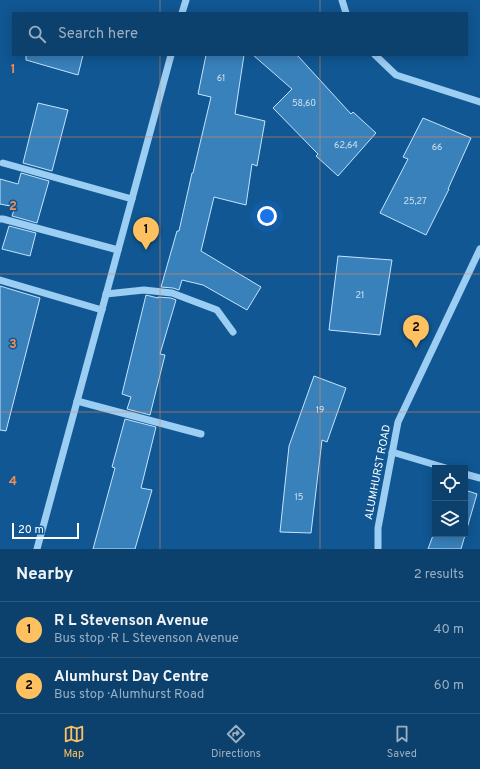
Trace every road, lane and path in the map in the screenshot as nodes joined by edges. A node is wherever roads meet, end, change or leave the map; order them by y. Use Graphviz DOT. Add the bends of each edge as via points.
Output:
graph roads {
  1 [pos="186,0"];
  2 [pos="342,0"];
  3 [pos="182,12"];
  4 [pos="346,12"];
  5 [pos="171,56"];
  6 [pos="376,56"];
  7 [pos="480,102"];
  8 [pos="3,164"];
  9 [pos="132,199"];
  10 [pos="0,219"];
  11 [pos="480,249"];
  12 [pos="118,250"];
  13 [pos="0,280"];
  14 [pos="106,294"];
  15 [pos="102,310"];
  16 [pos="232,332"];
  17 [pos="77,401"];
  18 [pos="201,434"];
  19 [pos="392,452"];
  20 [pos="436,465"];
  21 [pos="468,475"];
  22 [pos="480,478"];
  23 [pos="37,549"];
  24 [pos="378,549"];
  1 -- 3 [label="street"];
  2 -- 4 [label="street"];
  5 -- 9 [label="street"];
  6 -- 7 [label="street" via="396,75"];
  8 -- 9 [label="street"];
  9 -- 12 [label="street"];
  10 -- 12 [label="street"];
  11 -- 19 [label="street, ALUMHURST ROAD" via="398,422"];
  12 -- 14 [label="street"];
  13 -- 15 [label="street"];
  14 -- 15 [label="street"];
  14 -- 16 [label="street" via="144,290 172,293 217,310"];
  15 -- 17 [label="street"];
  17 -- 18 [label="street"];
  17 -- 23 [label="street"];
  19 -- 20 [label="street"];
  19 -- 24 [label="street, ALUMHURST ROAD" via="378,528"];
  21 -- 22 [label="street"];
}
